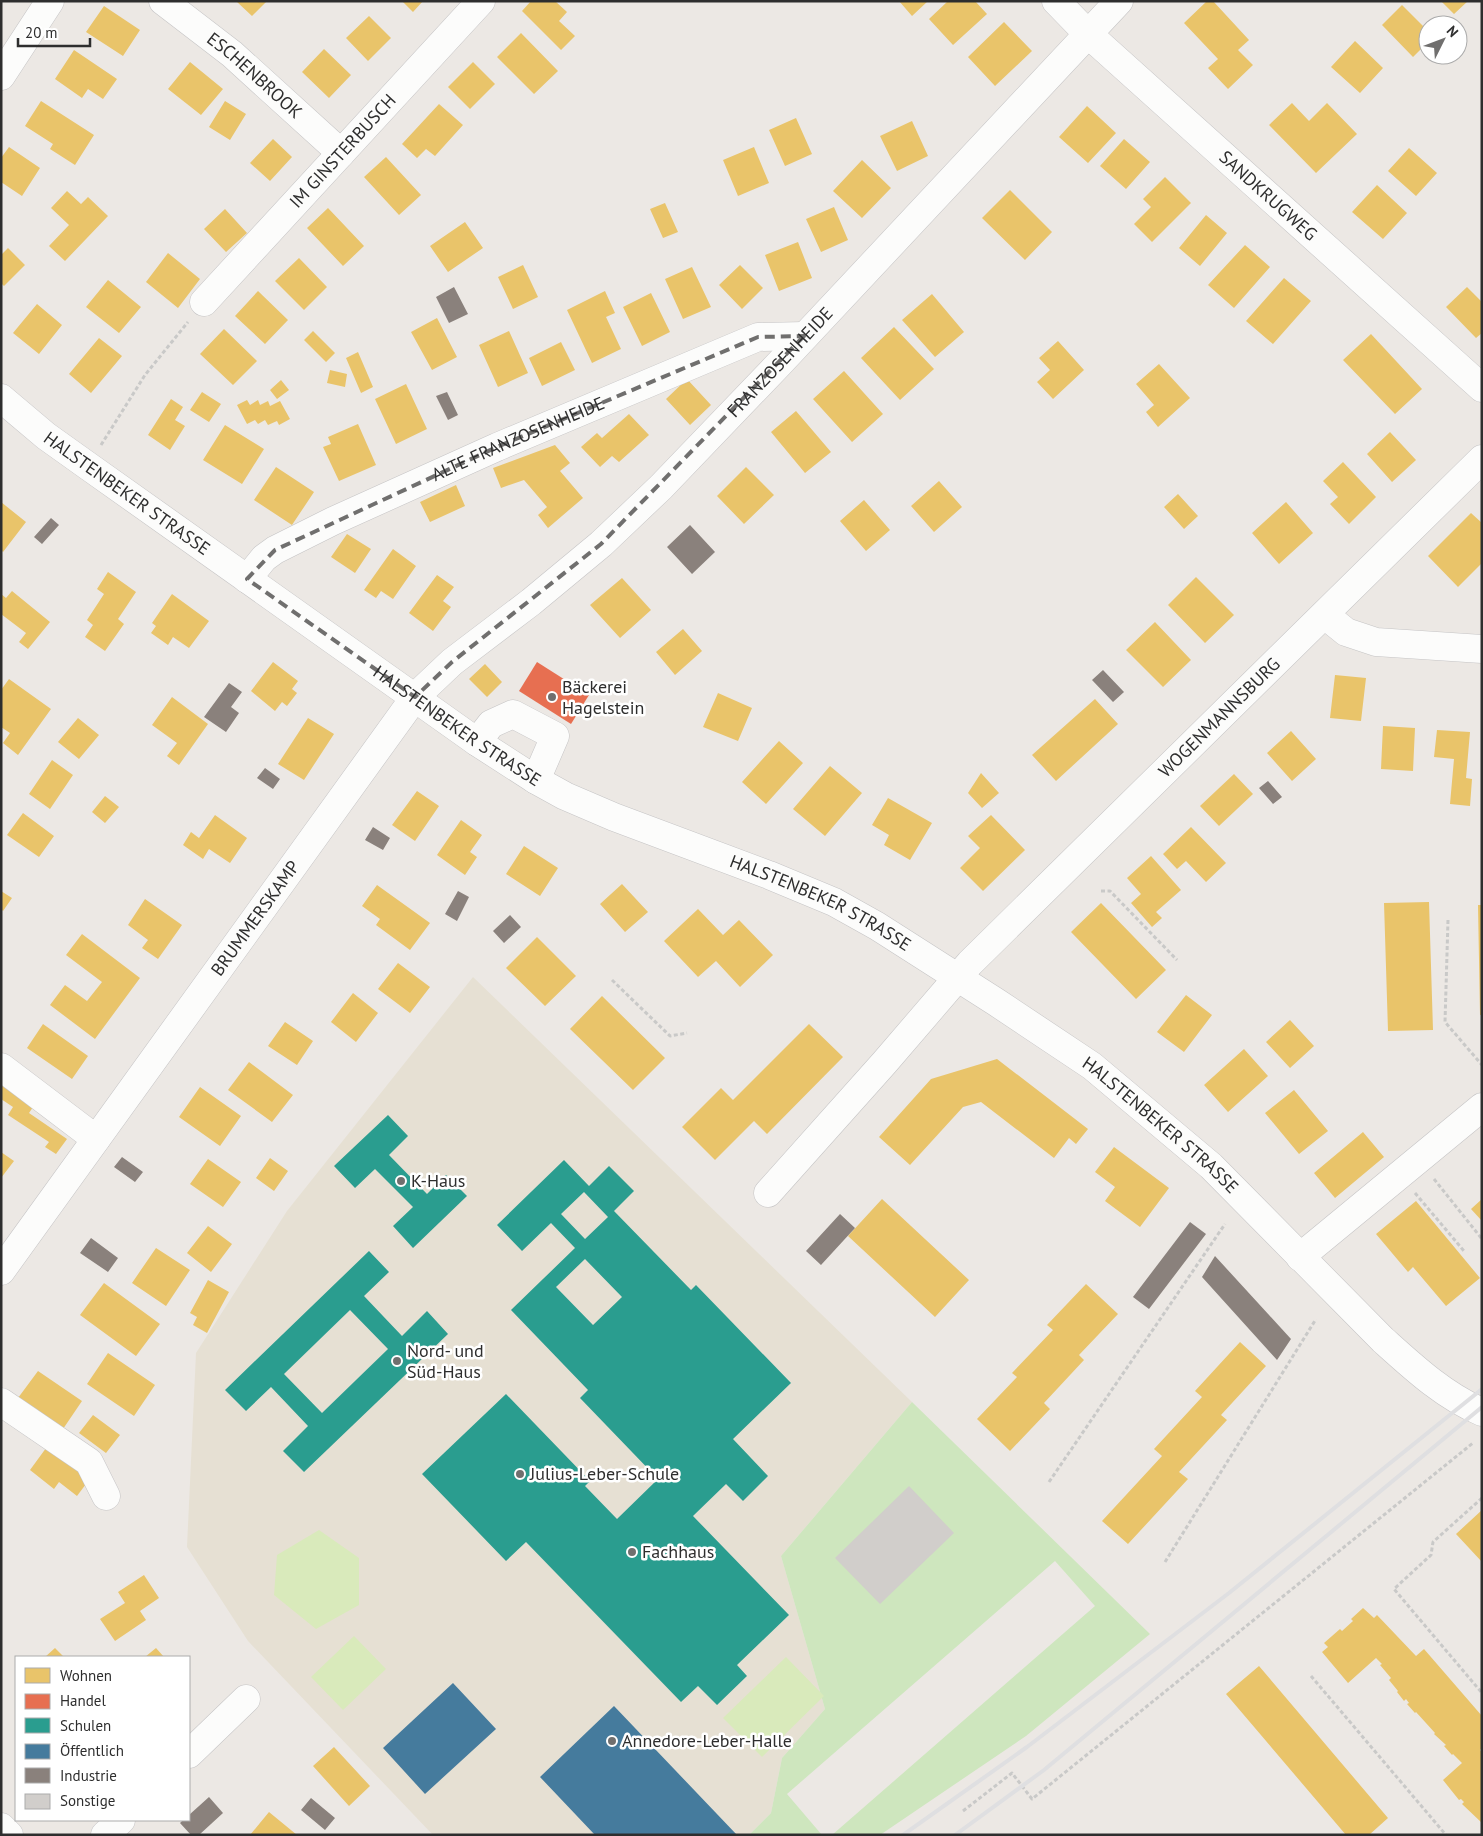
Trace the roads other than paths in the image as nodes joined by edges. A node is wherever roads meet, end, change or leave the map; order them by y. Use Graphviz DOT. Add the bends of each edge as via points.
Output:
graph roads {
  1 [pos="50,1"];
  2 [pos="163,1"];
  3 [pos="482,1"];
  4 [pos="1056,1"];
  5 [pos="1119,1"];
  6 [pos="1088,34"];
  7 [pos="1,76"];
  8 [pos="342,153"];
  9 [pos="204,302"];
  10 [pos="804,336"];
  11 [pos="1482,388"];
  12 [pos="1,398"];
  13 [pos="1482,460"];
  14 [pos="247,579"];
  15 [pos="1324,615"];
  16 [pos="1482,649"];
  17 [pos="415,697"];
  18 [pos="478,742"];
  19 [pos="536,780"];
  20 [pos="957,977"];
  21 [pos="1,1067"];
  22 [pos="1482,1107"];
  23 [pos="96,1139"];
  24 [pos="768,1193"];
  25 [pos="1300,1257"];
  26 [pos="1,1271"];
  27 [pos="1,1402"];
  28 [pos="1482,1412"];
  29 [pos="106,1496"];
  30 [pos="246,1698"];
  31 [pos="190,1753"];
  32 [pos="120,1821"];
  33 [pos="1,1827"];
  34 [pos="9,1835"];
  35 [pos="105,1835"];
  1 -- 7 [label="street"];
  2 -- 8 [label="street, ESCHENBROOK" via="232,54"];
  3 -- 8 [label="street, IM GINSTERBUSCH"];
  4 -- 6 [label="street, SANDKRUGWEG"];
  5 -- 6 [label="street, FRANZOSENHEIDE"];
  6 -- 10 [label="street, FRANZOSENHEIDE"];
  6 -- 11 [label="street, SANDKRUGWEG"];
  8 -- 9 [label="street, IM GINSTERBUSCH"];
  10 -- 14 [label="street, ALTE FRANZOSENHEIDE" via="758,337 497,447 275,550"];
  10 -- 17 [label="street, FRANZOSENHEIDE" via="667,480 601,544 452,662"];
  12 -- 14 [label="street, HALSTENBEKER STRASSE" via="46,436"];
  13 -- 15 [label="street, WOGENMANNSBURG"];
  14 -- 17 [label="street, HALSTENBEKER STRASSE"];
  15 -- 16 [label="street" via="1346,632 1376,642"];
  15 -- 20 [label="street, WOGENMANNSBURG"];
  17 -- 18 [label="street, HALSTENBEKER STRASSE"];
  17 -- 23 [label="street, BRUMMERSKAMP"];
  18 -- 19 [label="street, HALSTENBEKER STRASSE"];
  18 -- 19 [label="street" via="491,724 512,714 555,736"];
  19 -- 20 [label="street, HALSTENBEKER STRASSE" via="622,821 834,902"];
  20 -- 24 [label="street"];
  20 -- 25 [label="street, HALSTENBEKER STRASSE" via="1092,1066 1211,1166"];
  21 -- 23 [label="street"];
  22 -- 25 [label="street"];
  23 -- 26 [label="street, BRUMMERSKAMP"];
  25 -- 28 [label="street, HALSTENBEKER STRASSE" via="1405,1360 1444,1391"];
  27 -- 29 [label="street" via="89,1462"];
  30 -- 31 [label="street"];
  32 -- 35 [label="street"];
  33 -- 34 [label="street"];
}
